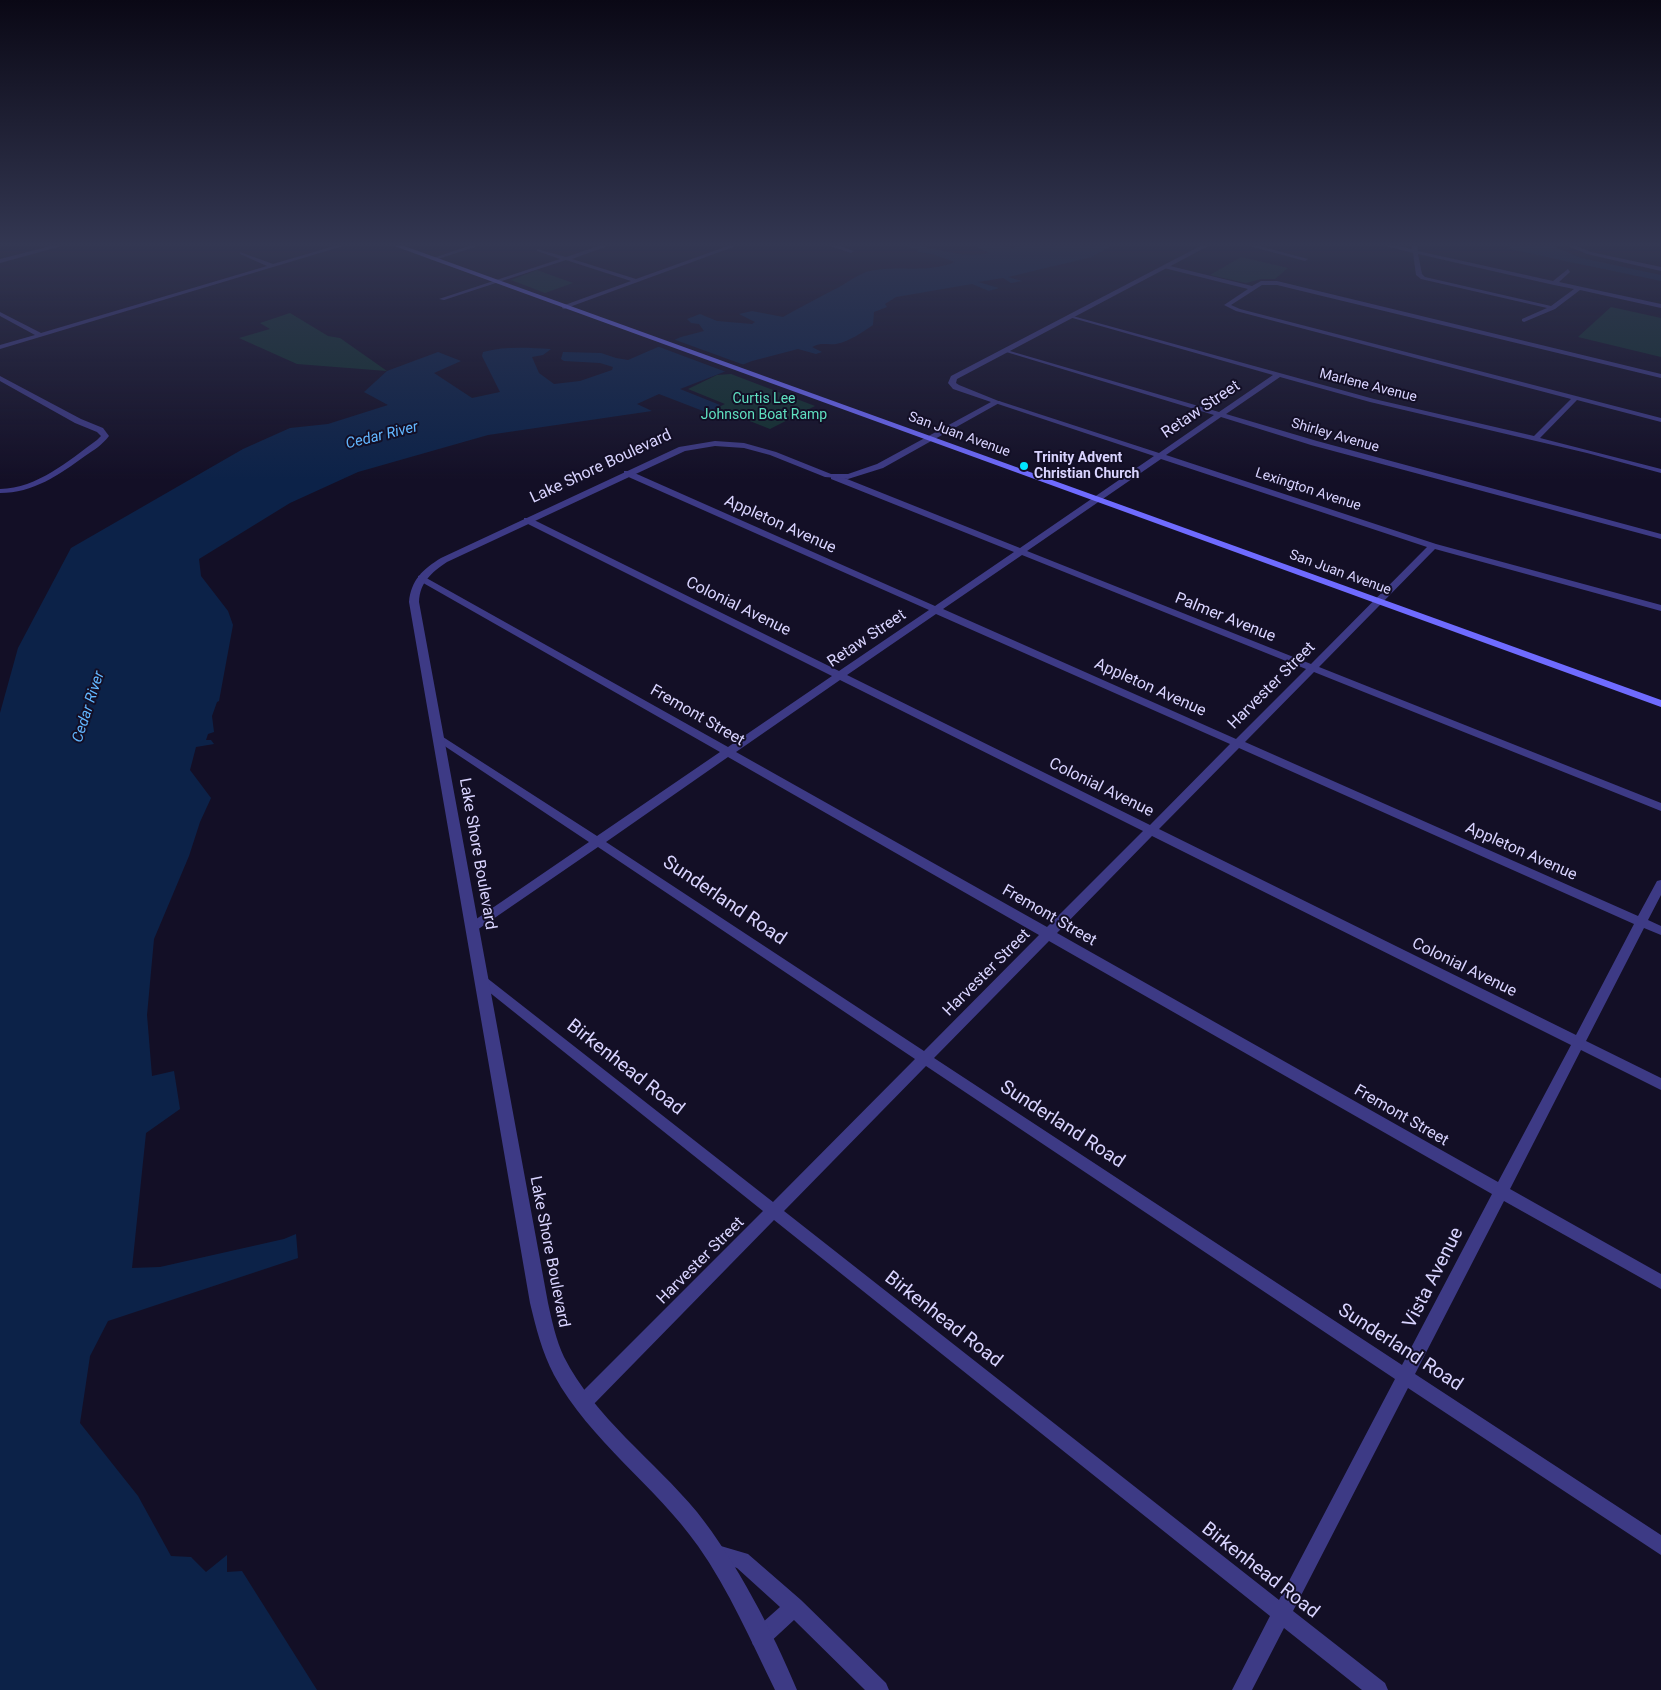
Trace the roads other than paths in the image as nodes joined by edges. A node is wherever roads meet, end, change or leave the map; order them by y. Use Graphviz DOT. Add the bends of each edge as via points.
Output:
graph roads {
  1 [pos="15,322"];
  2 [pos="84,322"];
  3 [pos="606,322"];
  4 [pos="1060,322"];
  5 [pos="1092,322"];
  6 [pos="1286,322"];
  7 [pos="1436,322"];
  8 [pos="40,335"];
  9 [pos="0,348"];
  10 [pos="1005,350"];
  11 [pos="1278,375"];
  12 [pos="1661,376"];
  13 [pos="0,378"];
  14 [pos="1575,398"];
  15 [pos="997,402"];
  16 [pos="1220,415"];
  17 [pos="1661,420"];
  18 [pos="930,439"];
  19 [pos="1535,439"];
  20 [pos="1162,456"];
  21 [pos="1661,471"];
  22 [pos="627,473"];
  23 [pos="834,477"];
  24 [pos="0,491"];
  25 [pos="1097,500"];
  26 [pos="527,520"];
  27 [pos="1661,537"];
  28 [pos="1433,546"];
  29 [pos="1021,552"];
  30 [pos="421,578"];
  31 [pos="1378,602"];
  32 [pos="1661,608"];
  33 [pos="936,610"];
  34 [pos="1312,668"];
  35 [pos="840,676"];
  36 [pos="1661,704"];
  37 [pos="439,739"];
  38 [pos="1238,743"];
  39 [pos="728,752"];
  40 [pos="1661,807"];
  41 [pos="1151,831"];
  42 [pos="598,842"];
  43 [pos="1661,884"];
  44 [pos="1641,922"];
  45 [pos="473,927"];
  46 [pos="1661,931"];
  47 [pos="1048,934"];
  48 [pos="483,981"];
  49 [pos="1578,1043"];
  50 [pos="925,1059"];
  51 [pos="1661,1084"];
  52 [pos="1502,1192"];
  53 [pos="774,1211"];
  54 [pos="1661,1282"];
  55 [pos="1406,1376"];
  56 [pos="584,1402"];
  57 [pos="1661,1546"];
  58 [pos="713,1553"];
  59 [pos="794,1607"];
  60 [pos="1282,1614"];
  61 [pos="760,1638"];
  62 [pos="786,1690"];
  63 [pos="879,1690"];
  64 [pos="1242,1690"];
  65 [pos="1378,1690"];
  1 -- 8 [label="street"];
  2 -- 8 [label="street"];
  3 -- 18 [label="main road, San Juan Avenue"];
  4 -- 10 [label="street"];
  5 -- 11 [label="street, Marlene Avenue"];
  6 -- 14 [label="street"];
  7 -- 12 [label="street"];
  8 -- 9 [label="street"];
  10 -- 15 [label="street, Lexington Avenue" via="956,376 952,383"];
  10 -- 16 [label="street, Shirley Avenue"];
  11 -- 16 [label="street, Retaw Street"];
  11 -- 19 [label="street, Marlene Avenue" via="1372,401"];
  13 -- 24 [label="street" via="100,430 105,436 51,475 23,488"];
  14 -- 17 [label="street"];
  14 -- 19 [label="street"];
  15 -- 18 [label="street, Lake Shore Boulevard"];
  15 -- 20 [label="street, Lexington Avenue"];
  16 -- 20 [label="street, Retaw Street"];
  16 -- 27 [label="street, Shirley Avenue"];
  18 -- 23 [label="street, Lake Shore Boulevard" via="864,474"];
  18 -- 25 [label="main road, San Juan Avenue"];
  19 -- 21 [label="street, Marlene Avenue"];
  20 -- 25 [label="street, Retaw Street"];
  20 -- 28 [label="street, Lexington Avenue"];
  22 -- 23 [label="street, Lake Shore Boulevard" via="682,449 727,442 759,448"];
  22 -- 26 [label="street, Lake Shore Boulevard"];
  22 -- 33 [label="street, Appleton Avenue"];
  23 -- 29 [label="street, Palmer Avenue"];
  25 -- 29 [label="street, Retaw Street"];
  25 -- 31 [label="main road, San Juan Avenue"];
  26 -- 30 [label="street, Lake Shore Boulevard" via="444,560"];
  26 -- 35 [label="street, Colonial Avenue"];
  28 -- 31 [label="street, Harvester Street"];
  28 -- 32 [label="street, Lexington Avenue"];
  29 -- 33 [label="street, Retaw Street"];
  29 -- 34 [label="street, Palmer Avenue"];
  30 -- 37 [label="street, Lake Shore Boulevard" via="414,592 414,602"];
  30 -- 39 [label="street, Fremont Street"];
  31 -- 34 [label="street, Harvester Street"];
  31 -- 36 [label="main road, San Juan Avenue"];
  33 -- 35 [label="street, Retaw Street"];
  33 -- 38 [label="street, Appleton Avenue"];
  34 -- 38 [label="street, Harvester Street"];
  34 -- 40 [label="street, Palmer Avenue"];
  35 -- 39 [label="street, Retaw Street"];
  35 -- 41 [label="street, Colonial Avenue"];
  37 -- 42 [label="street, Sunderland Road"];
  37 -- 45 [label="street, Lake Shore Boulevard"];
  38 -- 41 [label="street, Harvester Street"];
  38 -- 44 [label="street, Appleton Avenue"];
  39 -- 42 [label="street, Retaw Street"];
  39 -- 47 [label="street, Fremont Street"];
  41 -- 47 [label="street, Harvester Street"];
  41 -- 49 [label="street, Colonial Avenue"];
  42 -- 45 [label="street, Retaw Street"];
  42 -- 50 [label="street, Sunderland Road"];
  43 -- 44 [label="street, Vista Avenue"];
  44 -- 46 [label="street, Appleton Avenue"];
  44 -- 49 [label="street, Vista Avenue"];
  45 -- 48 [label="street, Lake Shore Boulevard"];
  47 -- 50 [label="street, Harvester Street"];
  47 -- 52 [label="street, Fremont Street"];
  48 -- 53 [label="street, Birkenhead Road"];
  48 -- 56 [label="street, Lake Shore Boulevard" via="543,1322 562,1371"];
  49 -- 51 [label="street, Colonial Avenue"];
  49 -- 52 [label="street, Vista Avenue"];
  50 -- 53 [label="street, Harvester Street"];
  50 -- 55 [label="street, Sunderland Road"];
  52 -- 54 [label="street, Fremont Street"];
  52 -- 55 [label="street, Vista Avenue"];
  53 -- 56 [label="street, Harvester Street"];
  53 -- 60 [label="street, Birkenhead Road"];
  55 -- 57 [label="street, Sunderland Road"];
  55 -- 60 [label="street, Vista Avenue"];
  56 -- 58 [label="street, Lake Shore Boulevard" via="682,1510"];
  58 -- 59 [label="street" via="742,1560"];
  58 -- 61 [label="street, Lake Shore Boulevard" via="734,1584"];
  59 -- 61 [label="street"];
  59 -- 63 [label="street"];
  60 -- 64 [label="street, Vista Avenue"];
  60 -- 65 [label="street, Birkenhead Road"];
  61 -- 62 [label="street, Lake Shore Boulevard"];
}
